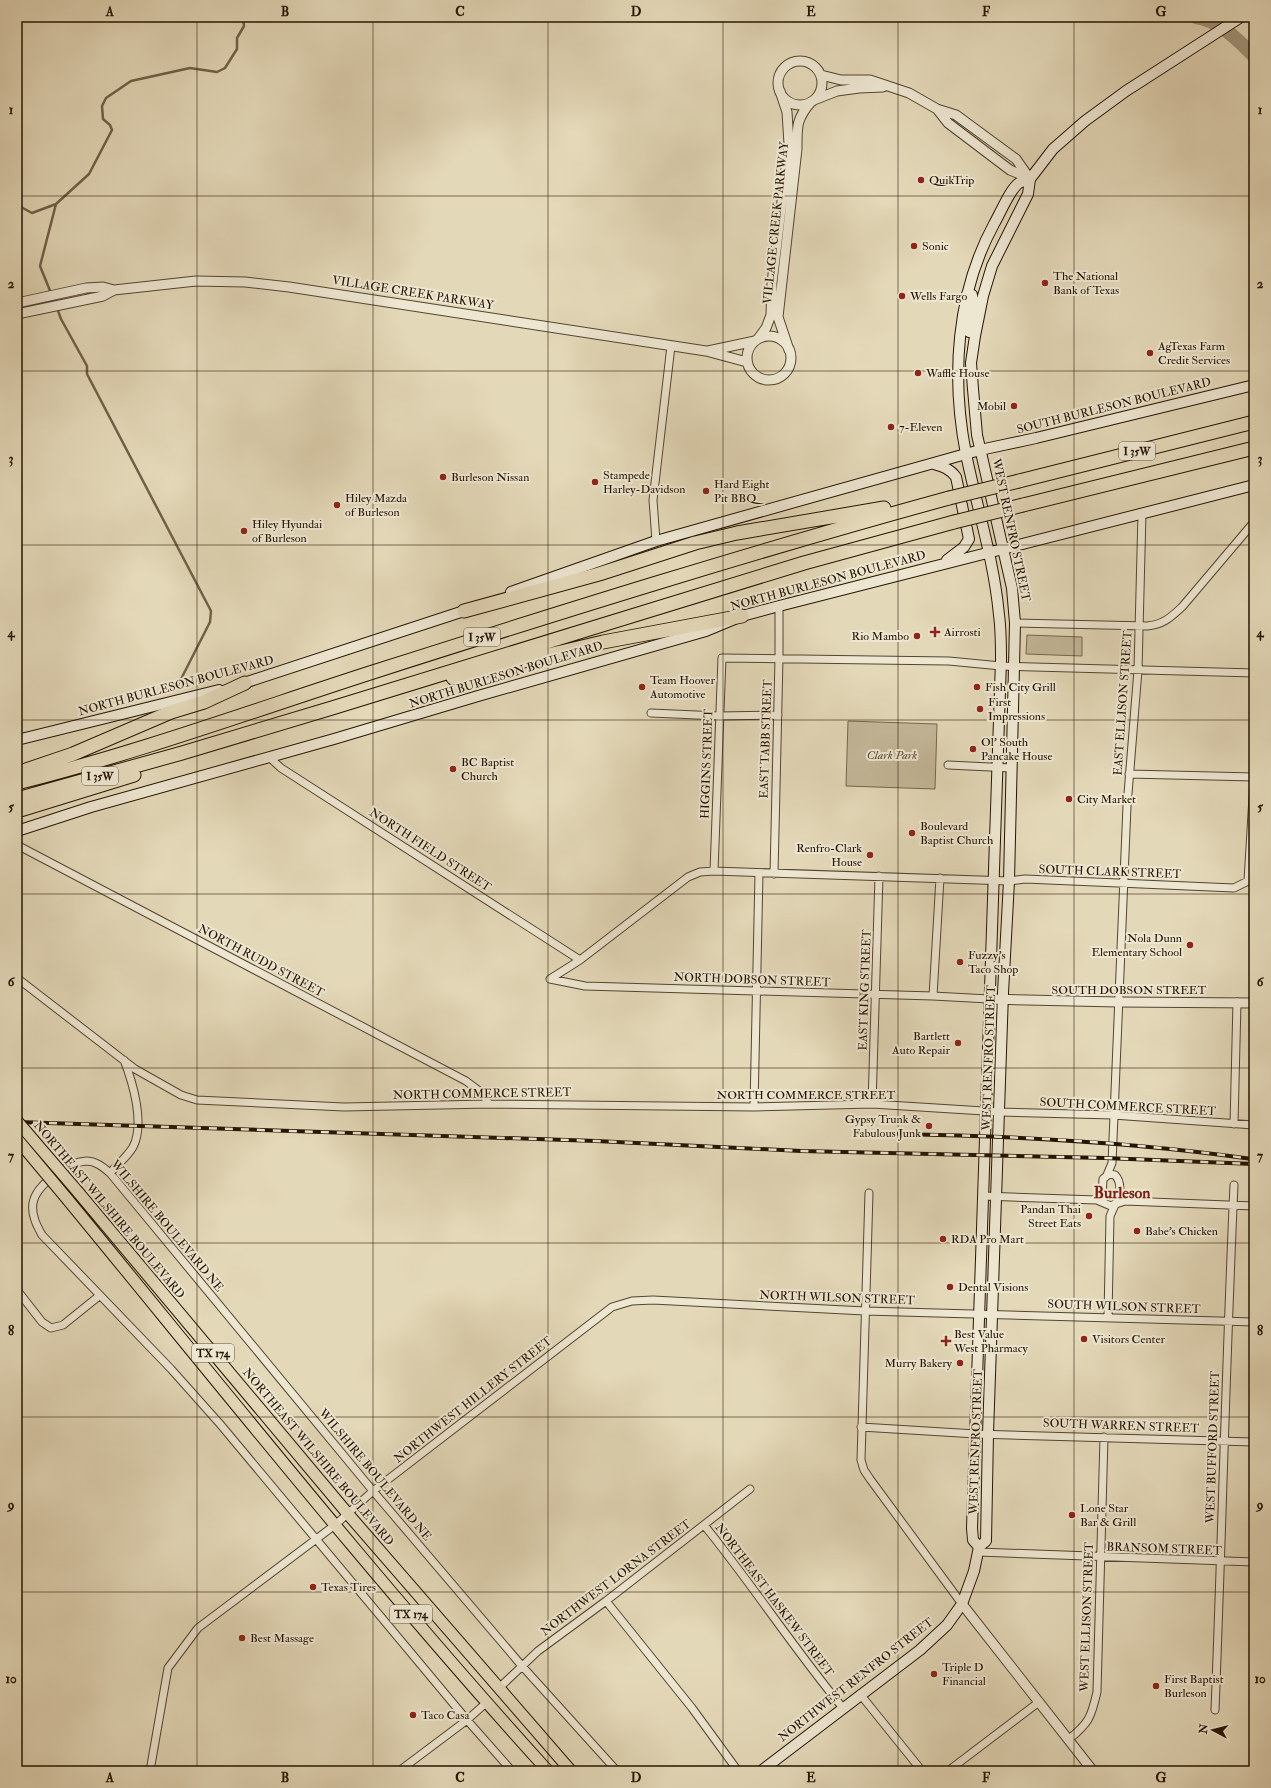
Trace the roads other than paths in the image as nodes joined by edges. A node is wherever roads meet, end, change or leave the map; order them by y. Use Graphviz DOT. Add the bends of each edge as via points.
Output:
graph roads {
  1 [pos="1241,17"];
  2 [pos="821,76"];
  3 [pos="890,87"];
  4 [pos="780,91"];
  5 [pos="812,101"];
  6 [pos="1030,179"];
  7 [pos="114,290"];
  8 [pos="967,294"];
  9 [pos="17,303"];
  10 [pos="17,314"];
  11 [pos="757,340"];
  12 [pos="671,346"];
  13 [pos="789,350"];
  14 [pos="706,351"];
  15 [pos="748,362"];
  16 [pos="971,363"];
  17 [pos="1254,385"];
  18 [pos="1254,422"];
  19 [pos="1254,448"];
  20 [pos="980,450"];
  21 [pos="966,455"];
  22 [pos="934,464"];
  23 [pos="1254,485"];
  24 [pos="949,498"];
  25 [pos="1142,513"];
  26 [pos="1254,522"];
  27 [pos="656,541"];
  28 [pos="1003,548"];
  29 [pos="988,552"];
  30 [pos="942,564"];
  31 [pos="779,606"];
  32 [pos="464,611"];
  33 [pos="742,616"];
  34 [pos="1015,623"];
  35 [pos="1139,626"];
  36 [pos="779,658"];
  37 [pos="1001,666"];
  38 [pos="1014,666"];
  39 [pos="1138,670"];
  40 [pos="1254,673"];
  41 [pos="246,683"];
  42 [pos="332,708"];
  43 [pos="651,713"];
  44 [pos="778,715"];
  45 [pos="719,716"];
  46 [pos="17,740"];
  47 [pos="182,753"];
  48 [pos="269,757"];
  49 [pos="948,765"];
  50 [pos="997,768"];
  51 [pos="1011,768"];
  52 [pos="17,773"];
  53 [pos="1129,774"];
  54 [pos="1254,778"];
  55 [pos="17,783"];
  56 [pos="17,799"];
  57 [pos="17,812"];
  58 [pos="17,831"];
  59 [pos="17,845"];
  60 [pos="714,871"];
  61 [pos="759,873"];
  62 [pos="774,874"];
  63 [pos="879,876"];
  64 [pos="940,878"];
  65 [pos="994,880"];
  66 [pos="1009,881"];
  67 [pos="1122,883"];
  68 [pos="580,960"];
  69 [pos="17,978"];
  70 [pos="756,991"];
  71 [pos="876,994"];
  72 [pos="933,996"];
  73 [pos="989,999"];
  74 [pos="1003,1000"];
  75 [pos="1118,1002"];
  76 [pos="1237,1002"];
  77 [pos="1254,1003"];
  78 [pos="124,1060"];
  79 [pos="489,1104"];
  80 [pos="872,1104"];
  81 [pos="754,1107"];
  82 [pos="985,1110"];
  83 [pos="1000,1112"];
  84 [pos="1113,1115"];
  85 [pos="17,1121"];
  86 [pos="1234,1124"];
  87 [pos="1254,1125"];
  88 [pos="17,1139"];
  89 [pos="1112,1161"];
  90 [pos="110,1173"];
  91 [pos="1106,1175"];
  92 [pos="1117,1176"];
  93 [pos="1234,1185"];
  94 [pos="869,1193"];
  95 [pos="983,1196"];
  96 [pos="997,1197"];
  97 [pos="1105,1204"];
  98 [pos="1116,1204"];
  99 [pos="1233,1205"];
  100 [pos="1254,1206"];
  101 [pos="1110,1216"];
  102 [pos="17,1290"];
  103 [pos="99,1296"];
  104 [pos="693,1303"];
  105 [pos="865,1311"];
  106 [pos="980,1315"];
  107 [pos="993,1315"];
  108 [pos="1108,1317"];
  109 [pos="1227,1321"];
  110 [pos="1254,1322"];
  111 [pos="861,1427"];
  112 [pos="976,1434"];
  113 [pos="988,1434"];
  114 [pos="1104,1437"];
  115 [pos="1225,1441"];
  116 [pos="1254,1442"];
  117 [pos="750,1489"];
  118 [pos="373,1491"];
  119 [pos="348,1514"];
  120 [pos="335,1525"];
  121 [pos="704,1525"];
  122 [pos="316,1539"];
  123 [pos="978,1550"];
  124 [pos="1100,1558"];
  125 [pos="1221,1562"];
  126 [pos="1254,1562"];
  127 [pos="606,1601"];
  128 [pos="962,1604"];
  129 [pos="522,1666"];
  130 [pos="499,1688"];
  131 [pos="860,1694"];
  132 [pos="1039,1702"];
  133 [pos="486,1703"];
  134 [pos="843,1708"];
  135 [pos="1215,1710"];
  136 [pos="467,1720"];
  137 [pos="1068,1740"];
  138 [pos="766,1770"];
  139 [pos="150,1771"];
  140 [pos="399,1771"];
  141 [pos="512,1771"];
  142 [pos="548,1771"];
  143 [pos="571,1771"];
  144 [pos="617,1771"];
  145 [pos="738,1771"];
  146 [pos="922,1771"];
  147 [pos="948,1771"];
  148 [pos="1093,1771"];
  1 -- 6 [label="main road" via="1126,91 1085,121 1053,149"];
  2 -- 3 [label="street" via="841,80 870,80"];
  2 -- 4 [label="street, VILLAGE CREEK PARKWAY" via="811,64 789,64 780,76"];
  2 -- 5 [label="street, VILLAGE CREEK PARKWAY" via="821,89"];
  3 -- 5 [label="street" via="837,91"];
  3 -- 6 [label="street" via="956,115 1016,159"];
  4 -- 5 [label="street" via="794,104 801,105"];
  4 -- 11 [label="street, VILLAGE CREEK PARKWAY" via="787,112 789,144 772,283 771,315"];
  5 -- 13 [label="street, VILLAGE CREEK PARKWAY" via="802,112 798,122 778,317"];
  6 -- 8 [label="main road" via="1019,183 1005,204 982,248"];
  6 -- 16 [label="main road" via="1028,194 992,266 983,296"];
  7 -- 9 [label="street, VILLAGE CREEK PARKWAY" via="103,287 86,288"];
  7 -- 10 [label="street, VILLAGE CREEK PARKWAY" via="103,296"];
  7 -- 12 [label="street, VILLAGE CREEK PARKWAY" via="196,281 289,286"];
  8 -- 16 [label="main road" via="972,295 973,301 967,355"];
  8 -- 21 [label="main road" via="958,352 960,407"];
  11 -- 13 [label="street, VILLAGE CREEK PARKWAY" via="768,336 774,337 786,344"];
  11 -- 14 [label="street, VILLAGE CREEK PARKWAY"];
  11 -- 15 [label="street, VILLAGE CREEK PARKWAY" via="748,350"];
  12 -- 14 [label="street, VILLAGE CREEK PARKWAY"];
  12 -- 27 [label="street" via="653,500"];
  13 -- 15 [label="street, VILLAGE CREEK PARKWAY" via="790,357 786,370 775,379 761,378 750,369"];
  14 -- 15 [label="street, VILLAGE CREEK PARKWAY"];
  16 -- 20 [label="main road, WEST RENFRO STREET"];
  17 -- 20 [label="main road, SOUTH BURLESON BOULEVARD"];
  18 -- 24 [label="highway, I 35W, bridge"];
  19 -- 42 [label="highway, I 35W, bridge" via="804,562"];
  20 -- 21 [label="main road, NORTH BURLESON BOULEVARD"];
  20 -- 28 [label="main road, WEST RENFRO STREET"];
  21 -- 22 [label="main road, NORTH BURLESON BOULEVARD"];
  21 -- 29 [label="main road"];
  22 -- 27 [label="main road, NORTH BURLESON BOULEVARD"];
  22 -- 30 [label="main road" via="952,471 956,477 969,535 964,548"];
  23 -- 25 [label="main road"];
  24 -- 32 [label="highway" via="737,533"];
  24 -- 55 [label="highway, I 35W" via="740,556 106,758"];
  25 -- 28 [label="main road"];
  25 -- 35 [label="street, EAST ELLISON STREET"];
  26 -- 35 [label="street" via="1169,619 1154,626"];
  27 -- 32 [label="main road, NORTH BURLESON BOULEVARD"];
  28 -- 29 [label="main road, NORTH BURLESON BOULEVARD"];
  28 -- 34 [label="main road, WEST RENFRO STREET" via="1012,588"];
  29 -- 30 [label="main road, NORTH BURLESON BOULEVARD"];
  29 -- 37 [label="main road, WEST RENFRO STREET" via="999,615"];
  30 -- 31 [label="main road, NORTH BURLESON BOULEVARD"];
  31 -- 33 [label="main road, NORTH BURLESON BOULEVARD"];
  31 -- 36 [label="street, EAST TABB STREET"];
  32 -- 41 [label="main road, NORTH BURLESON BOULEVARD"];
  33 -- 42 [label="highway" via="603,642 446,680 350,708"];
  33 -- 48 [label="main road, NORTH BURLESON BOULEVARD" via="706,631"];
  34 -- 35 [label="street"];
  34 -- 38 [label="main road, WEST RENFRO STREET"];
  35 -- 39 [label="street, EAST ELLISON STREET"];
  36 -- 37 [label="street" via="948,661"];
  36 -- 44 [label="street, EAST TABB STREET"];
  36 -- 45 [label="street, HIGGINS STREET" via="722,658"];
  37 -- 38 [label="street"];
  37 -- 50 [label="main road, WEST RENFRO STREET"];
  38 -- 39 [label="street"];
  38 -- 51 [label="main road, WEST RENFRO STREET"];
  39 -- 40 [label="street"];
  39 -- 53 [label="street, EAST ELLISON STREET"];
  41 -- 46 [label="main road, NORTH BURLESON BOULEVARD"];
  41 -- 52 [label="highway" via="73,754"];
  42 -- 47 [label="highway, I 35W"];
  43 -- 45 [label="street"];
  44 -- 45 [label="street"];
  44 -- 62 [label="street, EAST TABB STREET"];
  45 -- 60 [label="street, HIGGINS STREET"];
  47 -- 56 [label="highway, I 35W"];
  47 -- 57 [label="highway" via="168,764"];
  48 -- 58 [label="main road, NORTH BURLESON BOULEVARD" via="91,807"];
  48 -- 68 [label="street, NORTH FIELD STREET" via="281,768"];
  49 -- 50 [label="street"];
  50 -- 51 [label="street"];
  50 -- 65 [label="main road, WEST RENFRO STREET"];
  51 -- 66 [label="main road, WEST RENFRO STREET"];
  53 -- 54 [label="street"];
  53 -- 67 [label="street, EAST ELLISON STREET"];
  54 -- 67 [label="street, SOUTH CLARK STREET" via="1248,881 1234,888"];
  59 -- 79 [label="street, NORTH RUDD STREET" via="466,1081 482,1092"];
  60 -- 61 [label="street, SOUTH CLARK STREET"];
  60 -- 68 [label="street, SOUTH CLARK STREET" via="700,872 688,877"];
  61 -- 62 [label="street, SOUTH CLARK STREET"];
  61 -- 70 [label="street"];
  62 -- 63 [label="street, SOUTH CLARK STREET"];
  63 -- 64 [label="street, SOUTH CLARK STREET"];
  63 -- 71 [label="street, EAST KING STREET"];
  64 -- 65 [label="street, SOUTH CLARK STREET"];
  64 -- 72 [label="street"];
  65 -- 66 [label="street, SOUTH CLARK STREET"];
  65 -- 73 [label="main road, WEST RENFRO STREET"];
  66 -- 67 [label="street, SOUTH CLARK STREET" via="1025,879"];
  66 -- 74 [label="main road, WEST RENFRO STREET"];
  67 -- 75 [label="street, EAST ELLISON STREET"];
  68 -- 70 [label="street, NORTH DOBSON STREET" via="550,979 585,986"];
  69 -- 78 [label="street, NORTH COMMERCE STREET"];
  70 -- 71 [label="street, NORTH DOBSON STREET"];
  70 -- 81 [label="street"];
  71 -- 72 [label="street, NORTH DOBSON STREET"];
  71 -- 80 [label="street, EAST KING STREET"];
  72 -- 73 [label="street, NORTH DOBSON STREET"];
  73 -- 74 [label="street, SOUTH DOBSON STREET"];
  73 -- 82 [label="main road, WEST RENFRO STREET"];
  74 -- 75 [label="street, SOUTH DOBSON STREET"];
  74 -- 83 [label="main road, WEST RENFRO STREET"];
  75 -- 76 [label="street, SOUTH DOBSON STREET"];
  75 -- 84 [label="street, EAST ELLISON STREET"];
  76 -- 77 [label="street, SOUTH DOBSON STREET"];
  76 -- 86 [label="street"];
  78 -- 79 [label="street, NORTH COMMERCE STREET" via="181,1096 197,1100 344,1107"];
  78 -- 90 [label="street" via="135,1095 135,1143 132,1150"];
  79 -- 81 [label="street, NORTH COMMERCE STREET"];
  80 -- 81 [label="street, NORTH COMMERCE STREET"];
  80 -- 82 [label="street, NORTH COMMERCE STREET"];
  82 -- 83 [label="street, NORTH COMMERCE STREET"];
  82 -- 95 [label="main road, WEST RENFRO STREET"];
  83 -- 84 [label="street, SOUTH COMMERCE STREET"];
  83 -- 96 [label="main road, WEST RENFRO STREET"];
  84 -- 86 [label="street, SOUTH COMMERCE STREET"];
  84 -- 89 [label="street, EAST ELLISON STREET"];
  85 -- 119 [label="main road, NORTHEAST WILSHIRE BOULEVARD / TX 174, bridge"];
  86 -- 87 [label="street, SOUTH COMMERCE STREET"];
  88 -- 120 [label="main road, NORTHEAST WILSHIRE BOULEVARD, bridge"];
  89 -- 91 [label="street, EAST ELLISON STREET"];
  89 -- 92 [label="street, EAST ELLISON STREET"];
  90 -- 103 [label="street, WILSHIRE BOULEVARD NE" via="101,1165 87,1161 76,1163 56,1173 41,1187 33,1203 34,1220 42,1236"];
  90 -- 118 [label="street, WILSHIRE BOULEVARD NE"];
  91 -- 92 [label="street"];
  91 -- 97 [label="street, EAST ELLISON STREET" via="1102,1182 1102,1198"];
  92 -- 98 [label="street, EAST ELLISON STREET" via="1119,1198"];
  93 -- 99 [label="street, WEST BUFFORD STREET"];
  94 -- 105 [label="street"];
  95 -- 96 [label="street"];
  95 -- 106 [label="main road, WEST RENFRO STREET"];
  96 -- 97 [label="street" via="1097,1200"];
  96 -- 107 [label="main road, WEST RENFRO STREET"];
  97 -- 98 [label="street"];
  97 -- 101 [label="street, EAST ELLISON STREET"];
  98 -- 99 [label="street" via="1125,1201"];
  98 -- 101 [label="street, EAST ELLISON STREET"];
  99 -- 100 [label="street"];
  99 -- 109 [label="street, WEST BUFFORD STREET"];
  101 -- 108 [label="street"];
  102 -- 103 [label="street" via="42,1322 51,1328 63,1326"];
  103 -- 122 [label="street, WILSHIRE BOULEVARD NE" via="171,1369"];
  104 -- 105 [label="street, NORTH WILSON STREET"];
  104 -- 118 [label="street, NORTHWEST HILLERY STREET" via="632,1301 612,1307"];
  105 -- 106 [label="street, NORTH WILSON STREET"];
  105 -- 111 [label="street"];
  106 -- 107 [label="street, NORTH WILSON STREET"];
  106 -- 112 [label="main road, WEST RENFRO STREET"];
  107 -- 108 [label="street, SOUTH WILSON STREET"];
  107 -- 113 [label="main road, WEST RENFRO STREET"];
  108 -- 109 [label="street, SOUTH WILSON STREET"];
  109 -- 110 [label="street, SOUTH WILSON STREET"];
  109 -- 115 [label="street, WEST BUFFORD STREET"];
  111 -- 112 [label="street, SOUTH WARREN STREET"];
  111 -- 128 [label="street" via="861,1460 864,1470"];
  112 -- 113 [label="street, SOUTH WARREN STREET"];
  112 -- 123 [label="main road, WEST RENFRO STREET" via="973,1540"];
  113 -- 114 [label="street, SOUTH WARREN STREET"];
  113 -- 123 [label="main road, WEST RENFRO STREET" via="986,1541"];
  114 -- 115 [label="street, SOUTH WARREN STREET"];
  114 -- 124 [label="street, WEST ELLISON STREET"];
  115 -- 116 [label="street, SOUTH WARREN STREET"];
  115 -- 125 [label="street, WEST BUFFORD STREET"];
  117 -- 121 [label="street, NORTHWEST LORNA STREET"];
  118 -- 119 [label="street, NORTHWEST HILLERY STREET"];
  118 -- 129 [label="street, WILSHIRE BOULEVARD NE"];
  119 -- 120 [label="street, NORTHWEST HILLERY STREET"];
  119 -- 130 [label="main road, NORTHEAST WILSHIRE BOULEVARD / TX 174"];
  120 -- 122 [label="street, NORTHWEST HILLERY STREET"];
  120 -- 133 [label="main road, NORTHEAST WILSHIRE BOULEVARD / TX 174"];
  121 -- 127 [label="street, NORTHWEST LORNA STREET"];
  121 -- 134 [label="street, NORTHEAST HASKEW STREET" via="814,1674"];
  122 -- 136 [label="street, WILSHIRE BOULEVARD NE"];
  122 -- 139 [label="street, NORTHWEST HILLERY STREET" via="198,1628 175,1657 168,1668"];
  123 -- 124 [label="street, BRANSOM STREET"];
  123 -- 128 [label="main road, WEST RENFRO STREET" via="974,1571"];
  124 -- 125 [label="street, BRANSOM STREET"];
  124 -- 137 [label="street, WEST ELLISON STREET" via="1097,1692 1092,1712 1084,1727"];
  125 -- 126 [label="street, BRANSOM STREET"];
  125 -- 135 [label="street, WEST BUFFORD STREET"];
  127 -- 129 [label="street, NORTHWEST LORNA STREET" via="538,1651"];
  127 -- 145 [label="street" via="692,1708"];
  128 -- 131 [label="main road, NORTHWEST RENFRO STREET" via="947,1625 920,1650"];
  128 -- 132 [label="street"];
  129 -- 130 [label="street, NORTHWEST LORNA STREET"];
  129 -- 144 [label="street, WILSHIRE BOULEVARD NE"];
  130 -- 143 [label="main road, NORTHEAST WILSHIRE BOULEVARD / TX 174"];
  131 -- 134 [label="main road, NORTHWEST RENFRO STREET"];
  131 -- 146 [label="street"];
  132 -- 137 [label="street"];
  132 -- 147 [label="street"];
  133 -- 136 [label="street"];
  133 -- 142 [label="main road, NORTHEAST WILSHIRE BOULEVARD / TX 174"];
  134 -- 138 [label="main road, NORTHWEST RENFRO STREET"];
  136 -- 140 [label="street"];
  136 -- 141 [label="street, WILSHIRE BOULEVARD NE"];
  137 -- 148 [label="street"];
}
